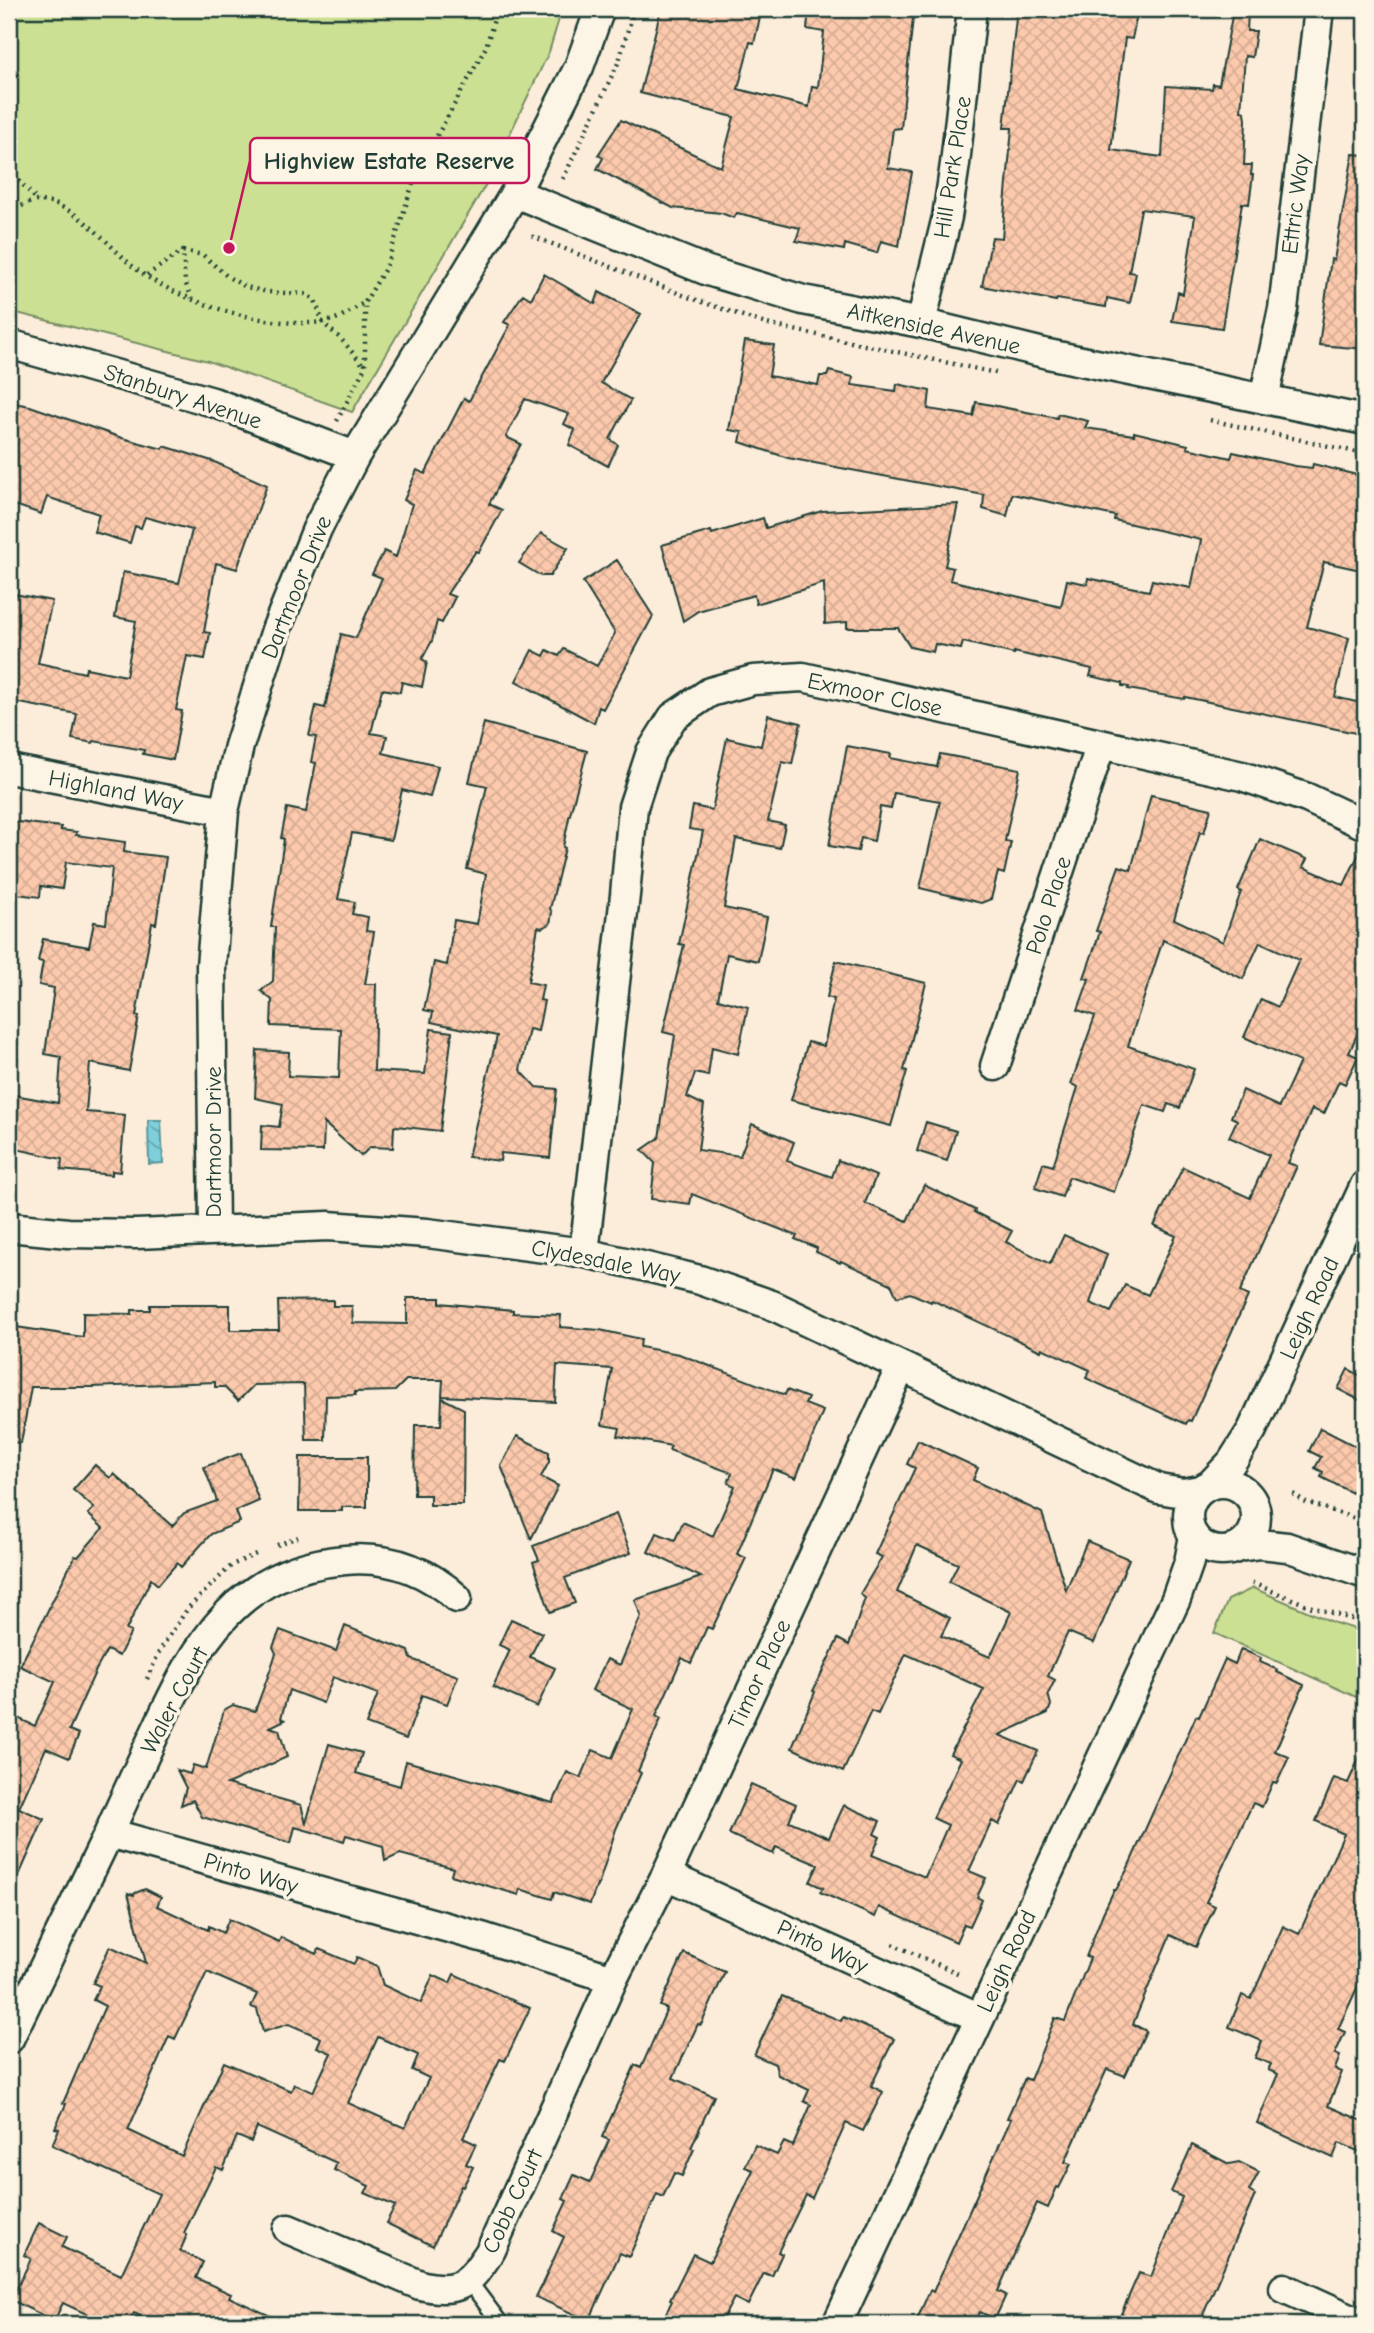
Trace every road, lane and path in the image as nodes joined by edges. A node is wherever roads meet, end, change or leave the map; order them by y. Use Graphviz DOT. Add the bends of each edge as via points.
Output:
graph roads {
  1 [pos="497,9"];
  2 [pos="600,9"];
  3 [pos="634,9"];
  4 [pos="972,9"];
  5 [pos="1319,9"];
  6 [pos="9,170"];
  7 [pos="563,179"];
  8 [pos="515,193"];
  9 [pos="38,201"];
  10 [pos="9,212"];
  11 [pos="183,251"];
  12 [pos="147,275"];
  13 [pos="192,299"];
  14 [pos="365,302"];
  15 [pos="323,323"];
  16 [pos="921,323"];
  17 [pos="9,344"];
  18 [pos="365,368"];
  19 [pos="1264,399"];
  20 [pos="1365,421"];
  21 [pos="334,425"];
  22 [pos="355,456"];
  23 [pos="1101,744"];
  24 [pos="9,769"];
  25 [pos="224,811"];
  26 [pos="1365,825"];
  27 [pos="995,1066"];
  28 [pos="1365,1185"];
  29 [pos="9,1227"];
  30 [pos="214,1230"];
  31 [pos="583,1253"];
  32 [pos="901,1367"];
  33 [pos="1252,1430"];
  34 [pos="1205,1487"];
  35 [pos="1159,1489"];
  36 [pos="1293,1494"];
  37 [pos="1252,1505"];
  38 [pos="1365,1522"];
  39 [pos="1192,1531"];
  40 [pos="1287,1547"];
  41 [pos="1234,1548"];
  42 [pos="1365,1574"];
  43 [pos="1252,1583"];
  44 [pos="457,1598"];
  45 [pos="1175,1599"];
  46 [pos="1365,1623"];
  47 [pos="108,1833"];
  48 [pos="666,1875"];
  49 [pos="614,1979"];
  50 [pos="980,2018"];
  51 [pos="9,2039"];
  52 [pos="288,2229"];
  53 [pos="468,2280"];
  54 [pos="1284,2288"];
  55 [pos="501,2324"];
  56 [pos="837,2324"];
  57 [pos="1363,2324"];
  1 -- 14 [label="path" via="486,47 416,174 386,267"];
  2 -- 8 [label="street, Dartmoor Drive" via="579,67"];
  3 -- 7 [label="path" via="619,61"];
  4 -- 16 [label="street, Hill Park Place" via="947,217"];
  5 -- 19 [label="street, Ettric Way" via="1283,309"];
  6 -- 9 [label="path"];
  8 -- 16 [label="street, Aitkenside Avenue" via="708,271 803,300"];
  8 -- 22 [label="street, Dartmoor Drive"];
  9 -- 10 [label="path"];
  9 -- 12 [label="path" via="70,211"];
  11 -- 12 [label="path"];
  11 -- 13 [label="path"];
  11 -- 15 [label="path" via="203,255 246,287 305,294 315,300"];
  12 -- 13 [label="path"];
  13 -- 15 [label="path" via="281,322"];
  14 -- 15 [label="path"];
  14 -- 18 [label="path"];
  15 -- 18 [label="path"];
  16 -- 19 [label="street, Aitkenside Avenue"];
  17 -- 22 [label="street, Stanbury Avenue" via="213,402"];
  18 -- 21 [label="path"];
  19 -- 20 [label="street, Aitkenside Avenue"];
  22 -- 25 [label="street, Dartmoor Drive" via="317,530 276,629"];
  23 -- 26 [label="street, Exmoor Close" via="1241,776 1307,798"];
  23 -- 27 [label="street, Polo Place"];
  23 -- 31 [label="street, Exmoor Close" via="803,677 752,680 710,692 673,717 651,751 633,807"];
  24 -- 25 [label="street, Highland Way"];
  25 -- 30 [label="street, Dartmoor Drive" via="211,966"];
  28 -- 33 [label="street, Leigh Road"];
  29 -- 30 [label="street, Clydesdale Way" via="136,1234"];
  30 -- 31 [label="street, Clydesdale Way" via="328,1226"];
  31 -- 32 [label="street, Clydesdale Way" via="701,1280 760,1301"];
  32 -- 35 [label="street, Clydesdale Way"];
  32 -- 48 [label="street, Timor Place"];
  33 -- 34 [label="street, Leigh Road" via="1231,1462"];
  33 -- 37 [label="street, Leigh Road" via="1244,1467"];
  34 -- 35 [label="street, Clydesdale Way" via="1183,1493"];
  34 -- 37 [label="street, Clydesdale Way" via="1230,1484"];
  34 -- 39 [label="street" via="1189,1507"];
  35 -- 39 [label="street, Clydesdale Way" via="1179,1507"];
  36 -- 38 [label="path"];
  37 -- 40 [label="street" via="1268,1534"];
  37 -- 41 [label="street" via="1251,1534"];
  39 -- 41 [label="street, Clydesdale Way" via="1209,1549"];
  39 -- 45 [label="street, Leigh Road" via="1189,1562"];
  40 -- 41 [label="street, Clydesdale Way"];
  40 -- 42 [label="street"];
  41 -- 45 [label="street, Leigh Road"];
  43 -- 46 [label="path"];
  44 -- 47 [label="street, Waler Court" via="417,1569 358,1559 288,1571 259,1587 230,1609 199,1647"];
  45 -- 50 [label="street, Leigh Road"];
  47 -- 49 [label="street, Pinto Way" via="485,1938"];
  47 -- 51 [label="street"];
  48 -- 49 [label="street, Timor Place"];
  48 -- 50 [label="street, Pinto Way"];
  49 -- 53 [label="street, Cobb Court" via="491,2250"];
  50 -- 56 [label="street, Leigh Road"];
  52 -- 53 [label="street, Cobb Court" via="420,2285 439,2290 459,2287"];
  53 -- 55 [label="lane"];
  54 -- 57 [label="street"];
}
